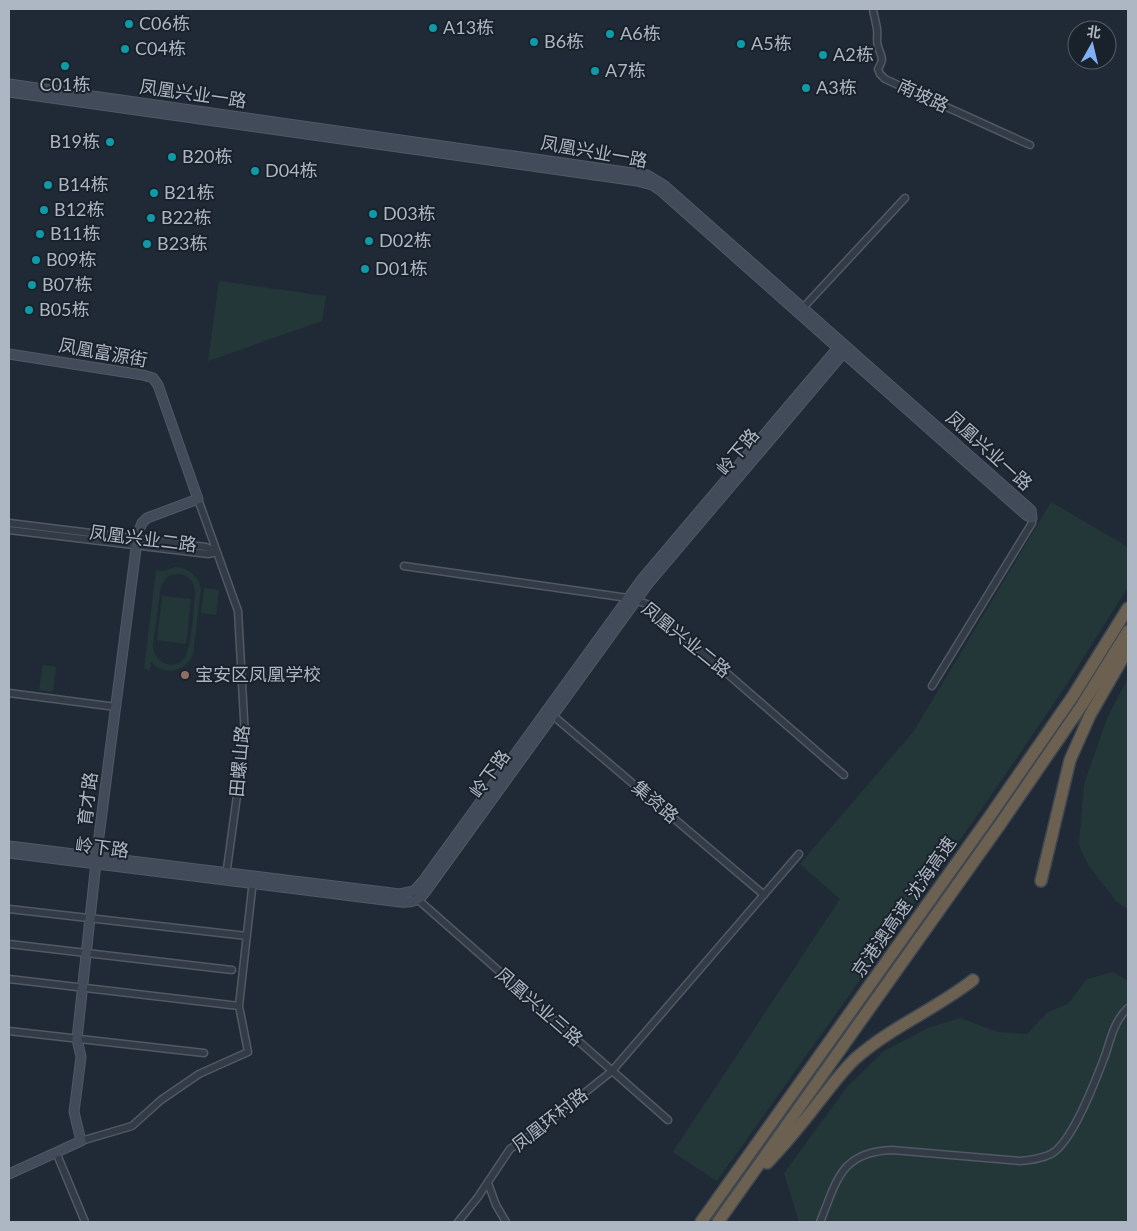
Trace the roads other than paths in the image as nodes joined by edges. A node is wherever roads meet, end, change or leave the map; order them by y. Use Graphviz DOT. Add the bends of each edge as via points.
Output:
graph roads {
  1 [pos="874,9"];
  2 [pos="9,84"];
  3 [pos="9,92"];
  4 [pos="1030,145"];
  5 [pos="905,198"];
  6 [pos="801,310"];
  7 [pos="843,347"];
  8 [pos="9,354"];
  9 [pos="198,499"];
  10 [pos="1032,518"];
  11 [pos="9,523"];
  12 [pos="9,530"];
  13 [pos="136,542"];
  14 [pos="217,552"];
  15 [pos="404,566"];
  16 [pos="632,599"];
  17 [pos="1128,608"];
  18 [pos="1128,631"];
  19 [pos="1128,649"];
  20 [pos="932,686"];
  21 [pos="9,693"];
  22 [pos="116,707"];
  23 [pos="549,712"];
  24 [pos="844,775"];
  25 [pos="9,846"];
  26 [pos="9,853"];
  27 [pos="799,854"];
  28 [pos="97,860"];
  29 [pos="226,876"];
  30 [pos="253,880"];
  31 [pos="1041,881"];
  32 [pos="764,895"];
  33 [pos="414,896"];
  34 [pos="9,909"];
  35 [pos="91,918"];
  36 [pos="247,936"];
  37 [pos="9,944"];
  38 [pos="87,953"];
  39 [pos="232,970"];
  40 [pos="9,979"];
  41 [pos="973,980"];
  42 [pos="82,988"];
  43 [pos="239,1006"];
  44 [pos="1128,1008"];
  45 [pos="9,1031"];
  46 [pos="77,1039"];
  47 [pos="204,1054"];
  48 [pos="612,1071"];
  49 [pos="668,1120"];
  50 [pos="81,1141"];
  51 [pos="56,1152"];
  52 [pos="9,1174"];
  53 [pos="488,1183"];
  54 [pos="743,1187"];
  55 [pos="85,1222"];
  56 [pos="458,1222"];
  57 [pos="506,1222"];
  58 [pos="701,1222"];
  59 [pos="718,1222"];
  60 [pos="820,1222"];
  1 -- 4 [label="street, 南坡路" via="882,57 878,70 885,79"];
  2 -- 6 [label="street, 凤凰兴业一路" via="642,174 665,186"];
  3 -- 6 [label="street, 凤凰兴业一路" via="642,182 661,191"];
  5 -- 6 [label="street"];
  6 -- 7 [label="street, 凤凰兴业一路"];
  7 -- 10 [label="street, 凤凰兴业一路" via="1031,510"];
  7 -- 16 [label="street, 岭下路"];
  8 -- 9 [label="street, 凤凰富源街" via="153,378"];
  9 -- 13 [label="street, 育才路" via="144,520"];
  9 -- 14 [label="street, 田螺山路"];
  10 -- 20 [label="street" via="1032,523"];
  11 -- 13 [label="street, 凤凰兴业二路"];
  12 -- 13 [label="street, 凤凰兴业二路"];
  13 -- 14 [label="street, 凤凰兴业二路" via="208,554"];
  13 -- 22 [label="street, 育才路"];
  14 -- 29 [label="street, 田螺山路" via="238,611 245,737"];
  15 -- 16 [label="street, 凤凰兴业二路"];
  16 -- 23 [label="street, 岭下路"];
  16 -- 24 [label="street, 凤凰兴业二路" via="652,608"];
  17 -- 58 [label="highway, 京港澳高速 沈海高速" via="1073,696 990,816"];
  18 -- 54 [label="highway, 京港澳高速 沈海高速" via="999,826"];
  19 -- 31 [label="highway" via="1090,715 1070,760"];
  21 -- 22 [label="street"];
  22 -- 28 [label="street, 育才路"];
  23 -- 32 [label="street, 集资路"];
  23 -- 33 [label="street, 岭下路" via="426,891"];
  25 -- 28 [label="street, 岭下路"];
  26 -- 28 [label="street, 岭下路"];
  27 -- 32 [label="street, 凤凰环村路"];
  28 -- 29 [label="street, 岭下路"];
  28 -- 35 [label="street, 育才路"];
  29 -- 30 [label="street, 岭下路"];
  30 -- 33 [label="street, 岭下路" via="400,902 410,902"];
  30 -- 36 [label="street"];
  32 -- 48 [label="street, 凤凰环村路"];
  33 -- 48 [label="street, 凤凰兴业三路"];
  34 -- 35 [label="street"];
  35 -- 36 [label="street"];
  35 -- 38 [label="street, 育才路"];
  36 -- 43 [label="street"];
  37 -- 38 [label="street"];
  38 -- 39 [label="street"];
  38 -- 42 [label="street, 育才路"];
  40 -- 42 [label="street"];
  41 -- 54 [label="highway" via="855,1059 785,1144"];
  42 -- 43 [label="street"];
  42 -- 46 [label="street, 育才路"];
  43 -- 50 [label="street" via="248,1052 199,1074 132,1126"];
  44 -- 60 [label="street" via="1116,1024 1074,1127 1052,1153 1020,1161 892,1150 870,1152 850,1162 840,1174"];
  45 -- 46 [label="street"];
  46 -- 47 [label="street"];
  46 -- 50 [label="street, 育才路" via="81,1057 74,1112"];
  48 -- 49 [label="street, 凤凰兴业三路"];
  48 -- 53 [label="street, 凤凰环村路" via="510,1150"];
  50 -- 51 [label="street"];
  51 -- 52 [label="street"];
  51 -- 55 [label="street"];
  53 -- 56 [label="street, 凤凰环村路"];
  53 -- 57 [label="street"];
  54 -- 59 [label="highway, 京港澳高速 沈海高速"];
}
